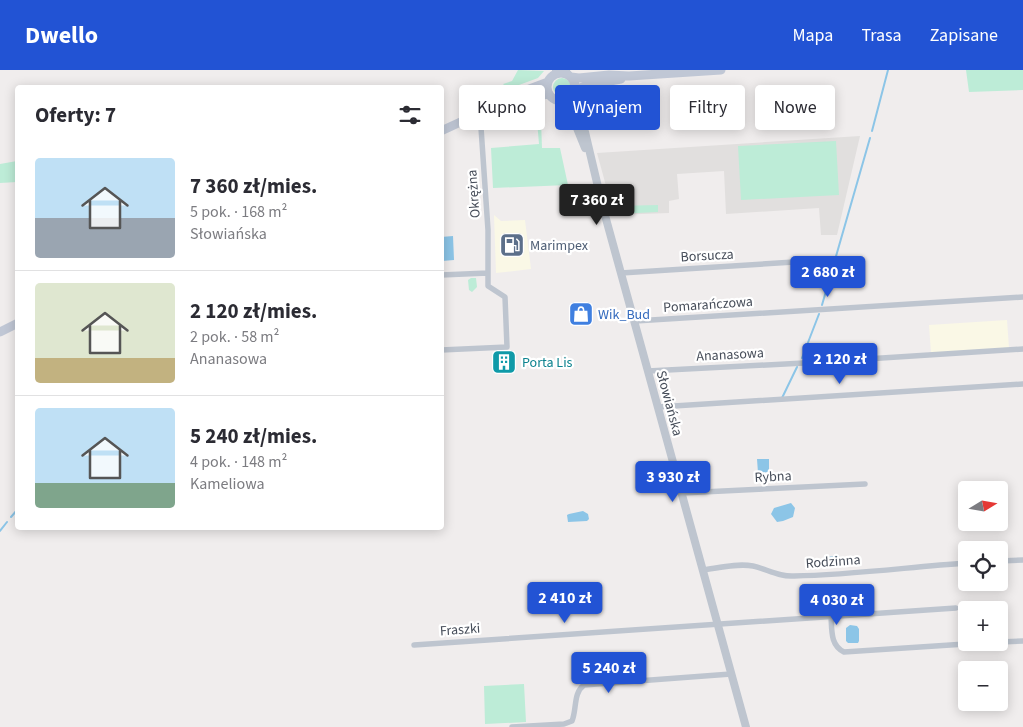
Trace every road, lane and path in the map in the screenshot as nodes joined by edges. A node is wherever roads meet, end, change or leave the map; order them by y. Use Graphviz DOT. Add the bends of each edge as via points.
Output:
graph roads {
  1 [pos="721,70"];
  2 [pos="556,72"];
  3 [pos="568,73"];
  4 [pos="629,76"];
  5 [pos="548,82"];
  6 [pos="540,85"];
  7 [pos="575,85"];
  8 [pos="588,85"];
  9 [pos="549,94"];
  10 [pos="545,95"];
  11 [pos="555,98"];
  12 [pos="459,123"];
  13 [pos="444,130"];
  14 [pos="481,130"];
  15 [pos="577,130"];
  16 [pos="585,130"];
  17 [pos="594,173"];
  18 [pos="794,262"];
  19 [pos="488,273"];
  20 [pos="621,273"];
  21 [pos="444,275"];
  22 [pos="1023,297"];
  23 [pos="635,321"];
  24 [pos="15,324"];
  25 [pos="15,329"];
  26 [pos="0,332"];
  27 [pos="0,336"];
  28 [pos="1023,349"];
  29 [pos="444,350"];
  30 [pos="648,371"];
  31 [pos="1023,384"];
  32 [pos="658,407"];
  33 [pos="865,484"];
  34 [pos="682,493"];
  35 [pos="1023,560"];
  36 [pos="1008,561"];
  37 [pos="958,564"];
  38 [pos="703,570"];
  39 [pos="956,608"];
  40 [pos="831,616"];
  41 [pos="718,624"];
  42 [pos="1023,641"];
  43 [pos="1008,642"];
  44 [pos="414,645"];
  45 [pos="958,645"];
  46 [pos="731,674"];
  47 [pos="512,727"];
  48 [pos="746,727"];
  1 -- 4 [label="main road"];
  2 -- 3 [label="main road"];
  2 -- 5 [label="main road"];
  3 -- 4 [label="main road" via="578,78"];
  3 -- 7 [label="main road"];
  4 -- 8 [label="main road"];
  5 -- 6 [label="main road"];
  5 -- 9 [label="main road"];
  9 -- 10 [label="main road"];
  9 -- 11 [label="main road"];
  12 -- 13 [label="main road"];
  14 -- 19 [label="street, Okrężna"];
  15 -- 17 [label="street, Słowiańska"];
  16 -- 17 [label="street, Słowiańska"];
  17 -- 20 [label="street, Słowiańska"];
  18 -- 20 [label="street, Borsucza"];
  19 -- 21 [label="street"];
  19 -- 29 [label="street, Okrężna" via="488,286 505,298 508,347"];
  20 -- 23 [label="street, Słowiańska"];
  22 -- 23 [label="street, Pomarańczowa"];
  23 -- 30 [label="street, Słowiańska"];
  24 -- 26 [label="main road"];
  25 -- 27 [label="main road"];
  28 -- 30 [label="street, Ananasowa"];
  30 -- 32 [label="street, Słowiańska"];
  31 -- 32 [label="street"];
  32 -- 34 [label="street, Słowiańska"];
  33 -- 34 [label="street, Rybna"];
  34 -- 38 [label="street, Słowiańska"];
  35 -- 36 [label="street"];
  37 -- 38 [label="street, Rodzinna" via="795,576 781,576 753,566"];
  38 -- 41 [label="street, Słowiańska"];
  39 -- 40 [label="street, Fraszki"];
  40 -- 41 [label="street, Fraszki"];
  40 -- 45 [label="street" via="834,644 844,652"];
  41 -- 44 [label="street, Fraszki"];
  41 -- 46 [label="street, Słowiańska"];
  42 -- 43 [label="street"];
  46 -- 47 [label="street" via="584,685 577,693 572,721"];
  46 -- 48 [label="street, Słowiańska"];
}
